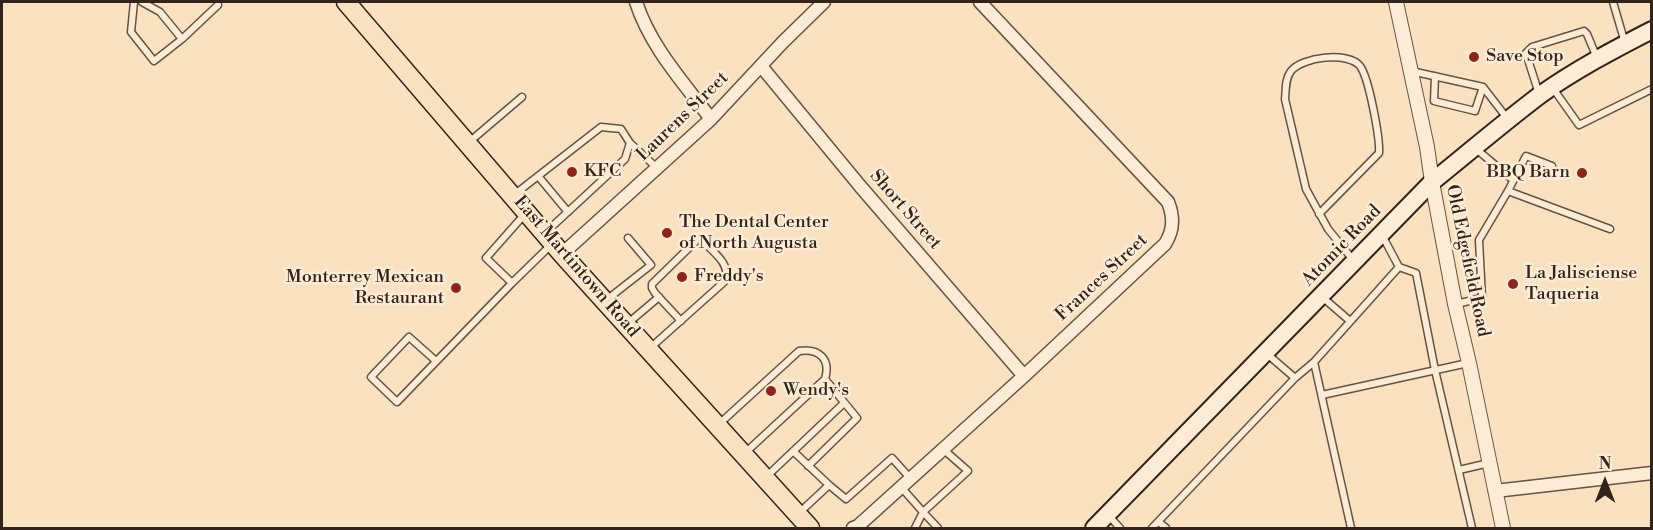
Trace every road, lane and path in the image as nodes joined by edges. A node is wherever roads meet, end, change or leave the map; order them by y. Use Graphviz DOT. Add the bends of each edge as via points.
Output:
graph roads {
  1 [pos="134,2"];
  2 [pos="142,2"];
  3 [pos="346,2"];
  4 [pos="636,2"];
  5 [pos="824,2"];
  6 [pos="980,2"];
  7 [pos="1396,2"];
  8 [pos="1613,2"];
  9 [pos="218,3"];
  10 [pos="1652,30"];
  11 [pos="182,39"];
  12 [pos="1625,44"];
  13 [pos="1597,59"];
  14 [pos="761,66"];
  15 [pos="1411,71"];
  16 [pos="1435,76"];
  17 [pos="1483,87"];
  18 [pos="1652,89"];
  19 [pos="1546,92"];
  20 [pos="522,97"];
  21 [pos="711,119"];
  22 [pos="1508,121"];
  23 [pos="467,143"];
  24 [pos="630,143"];
  25 [pos="1475,148"];
  26 [pos="1552,166"];
  27 [pos="657,168"];
  28 [pos="538,176"];
  29 [pos="1513,180"];
  30 [pos="1432,182"];
  31 [pos="1508,191"];
  32 [pos="513,196"];
  33 [pos="526,212"];
  34 [pos="568,212"];
  35 [pos="1319,214"];
  36 [pos="1610,229"];
  37 [pos="1381,233"];
  38 [pos="628,238"];
  39 [pos="553,243"];
  40 [pos="1355,261"];
  41 [pos="1399,267"];
  42 [pos="512,283"];
  43 [pos="1321,296"];
  44 [pos="659,297"];
  45 [pos="605,301"];
  46 [pos="1455,304"];
  47 [pos="681,321"];
  48 [pos="1350,321"];
  49 [pos="626,324"];
  50 [pos="649,350"];
  51 [pos="1266,353"];
  52 [pos="436,362"];
  53 [pos="1314,362"];
  54 [pos="1469,363"];
  55 [pos="1435,370"];
  56 [pos="1023,376"];
  57 [pos="1295,378"];
  58 [pos="825,379"];
  59 [pos="1322,395"];
  60 [pos="844,402"];
  61 [pos="717,426"];
  62 [pos="943,449"];
  63 [pos="793,451"];
  64 [pos="743,454"];
  65 [pos="1489,463"];
  66 [pos="808,466"];
  67 [pos="1459,470"];
  68 [pos="1652,473"];
  69 [pos="765,478"];
  70 [pos="910,478"];
  71 [pos="829,485"];
  72 [pos="901,487"];
  73 [pos="1495,491"];
  74 [pos="923,512"];
  75 [pos="1107,514"];
  76 [pos="798,515"];
  77 [pos="1159,522"];
  78 [pos="810,528"];
  79 [pos="853,528"];
  80 [pos="915,528"];
  81 [pos="938,528"];
  82 [pos="1094,528"];
  83 [pos="1120,528"];
  84 [pos="1152,528"];
  85 [pos="1166,528"];
  86 [pos="1351,528"];
  87 [pos="1472,528"];
  88 [pos="1503,528"];
  1 -- 11 [label="lane" via="131,32 154,61"];
  2 -- 11 [label="lane" via="160,12"];
  3 -- 23 [label="main road, East Martintown Road"];
  4 -- 21 [label="street" via="654,42"];
  5 -- 14 [label="street, Laurens Street"];
  6 -- 56 [label="street, Frances Street" via="1168,202 1173,220 1165,244"];
  7 -- 15 [label="street, Old Edgefield Road"];
  8 -- 12 [label="lane"];
  9 -- 11 [label="lane"];
  10 -- 12 [label="main road, Atomic Road"];
  12 -- 13 [label="main road, Atomic Road"];
  13 -- 19 [label="main road, Atomic Road"];
  13 -- 19 [label="lane" via="1584,31 1532,46 1526,53"];
  14 -- 21 [label="street, Laurens Street"];
  14 -- 56 [label="street, Short Street"];
  15 -- 16 [label="lane"];
  15 -- 30 [label="street, Old Edgefield Road"];
  16 -- 17 [label="lane" via="1451,83"];
  16 -- 17 [label="lane" via="1434,101 1474,111"];
  17 -- 22 [label="lane"];
  18 -- 19 [label="lane" via="1579,125"];
  19 -- 22 [label="main road, Atomic Road"];
  20 -- 23 [label="lane"];
  21 -- 27 [label="street, Laurens Street"];
  22 -- 25 [label="main road, Atomic Road"];
  23 -- 32 [label="main road, East Martintown Road"];
  24 -- 27 [label="lane"];
  24 -- 28 [label="lane" via="621,129 601,127"];
  24 -- 34 [label="lane" via="625,159"];
  25 -- 29 [label="lane"];
  25 -- 30 [label="main road, Atomic Road"];
  26 -- 29 [label="lane" via="1526,156"];
  27 -- 39 [label="street, Laurens Street"];
  28 -- 32 [label="lane"];
  28 -- 34 [label="lane"];
  29 -- 31 [label="lane"];
  30 -- 37 [label="main road, Atomic Road"];
  30 -- 46 [label="street, Old Edgefield Road"];
  31 -- 36 [label="lane"];
  31 -- 46 [label="lane" via="1479,240 1482,298"];
  32 -- 33 [label="main road, East Martintown Road"];
  33 -- 39 [label="main road, East Martintown Road"];
  33 -- 42 [label="lane" via="486,258"];
  34 -- 39 [label="lane"];
  35 -- 35 [label="lane" via="1306,189 1286,85 1296,66 1337,56 1360,66 1367,82 1379,153"];
  35 -- 40 [label="lane"];
  37 -- 40 [label="main road, Atomic Road"];
  37 -- 41 [label="lane"];
  38 -- 45 [label="lane" via="651,265"];
  39 -- 42 [label="lane"];
  39 -- 45 [label="main road, East Martintown Road"];
  40 -- 43 [label="main road, Atomic Road"];
  41 -- 48 [label="lane"];
  41 -- 55 [label="lane" via="1416,273"];
  42 -- 52 [label="lane"];
  43 -- 48 [label="lane"];
  43 -- 51 [label="main road, Atomic Road"];
  44 -- 47 [label="lane"];
  44 -- 47 [label="lane" via="652,288 654,281 699,238 723,262 728,277"];
  44 -- 49 [label="lane"];
  45 -- 49 [label="main road, East Martintown Road"];
  46 -- 54 [label="street, Old Edgefield Road"];
  47 -- 50 [label="lane"];
  48 -- 53 [label="lane"];
  49 -- 50 [label="main road, East Martintown Road"];
  50 -- 61 [label="main road, East Martintown Road"];
  51 -- 57 [label="lane"];
  51 -- 75 [label="main road, Atomic Road"];
  52 -- 52 [label="lane" via="396,402 371,377 410,337"];
  53 -- 57 [label="lane"];
  53 -- 59 [label="lane"];
  54 -- 55 [label="lane"];
  54 -- 65 [label="street, Old Edgefield Road"];
  55 -- 59 [label="lane"];
  55 -- 67 [label="lane"];
  56 -- 62 [label="street, Frances Street"];
  57 -- 77 [label="lane"];
  58 -- 60 [label="lane"];
  58 -- 61 [label="lane" via="825,361 818,353 811,349 799,351"];
  58 -- 64 [label="lane"];
  59 -- 86 [label="lane"];
  60 -- 63 [label="lane"];
  60 -- 66 [label="lane" via="857,418"];
  61 -- 64 [label="main road, East Martintown Road"];
  62 -- 70 [label="street, Frances Street"];
  62 -- 74 [label="lane" via="968,471"];
  63 -- 66 [label="lane"];
  63 -- 69 [label="lane"];
  64 -- 69 [label="main road, East Martintown Road"];
  65 -- 67 [label="lane"];
  65 -- 73 [label="street, Old Edgefield Road"];
  66 -- 71 [label="lane"];
  67 -- 87 [label="lane"];
  68 -- 73 [label="street"];
  69 -- 76 [label="main road, East Martintown Road"];
  70 -- 71 [label="lane" via="892,458 846,499"];
  70 -- 72 [label="street, Frances Street"];
  71 -- 76 [label="lane"];
  72 -- 74 [label="lane"];
  72 -- 79 [label="street, Frances Street"];
  73 -- 88 [label="street, Old Edgefield Road"];
  74 -- 80 [label="lane"];
  74 -- 81 [label="lane"];
  75 -- 82 [label="main road, Atomic Road"];
  75 -- 83 [label="lane"];
  76 -- 78 [label="main road, East Martintown Road"];
  77 -- 84 [label="lane"];
  77 -- 85 [label="lane"];
}
